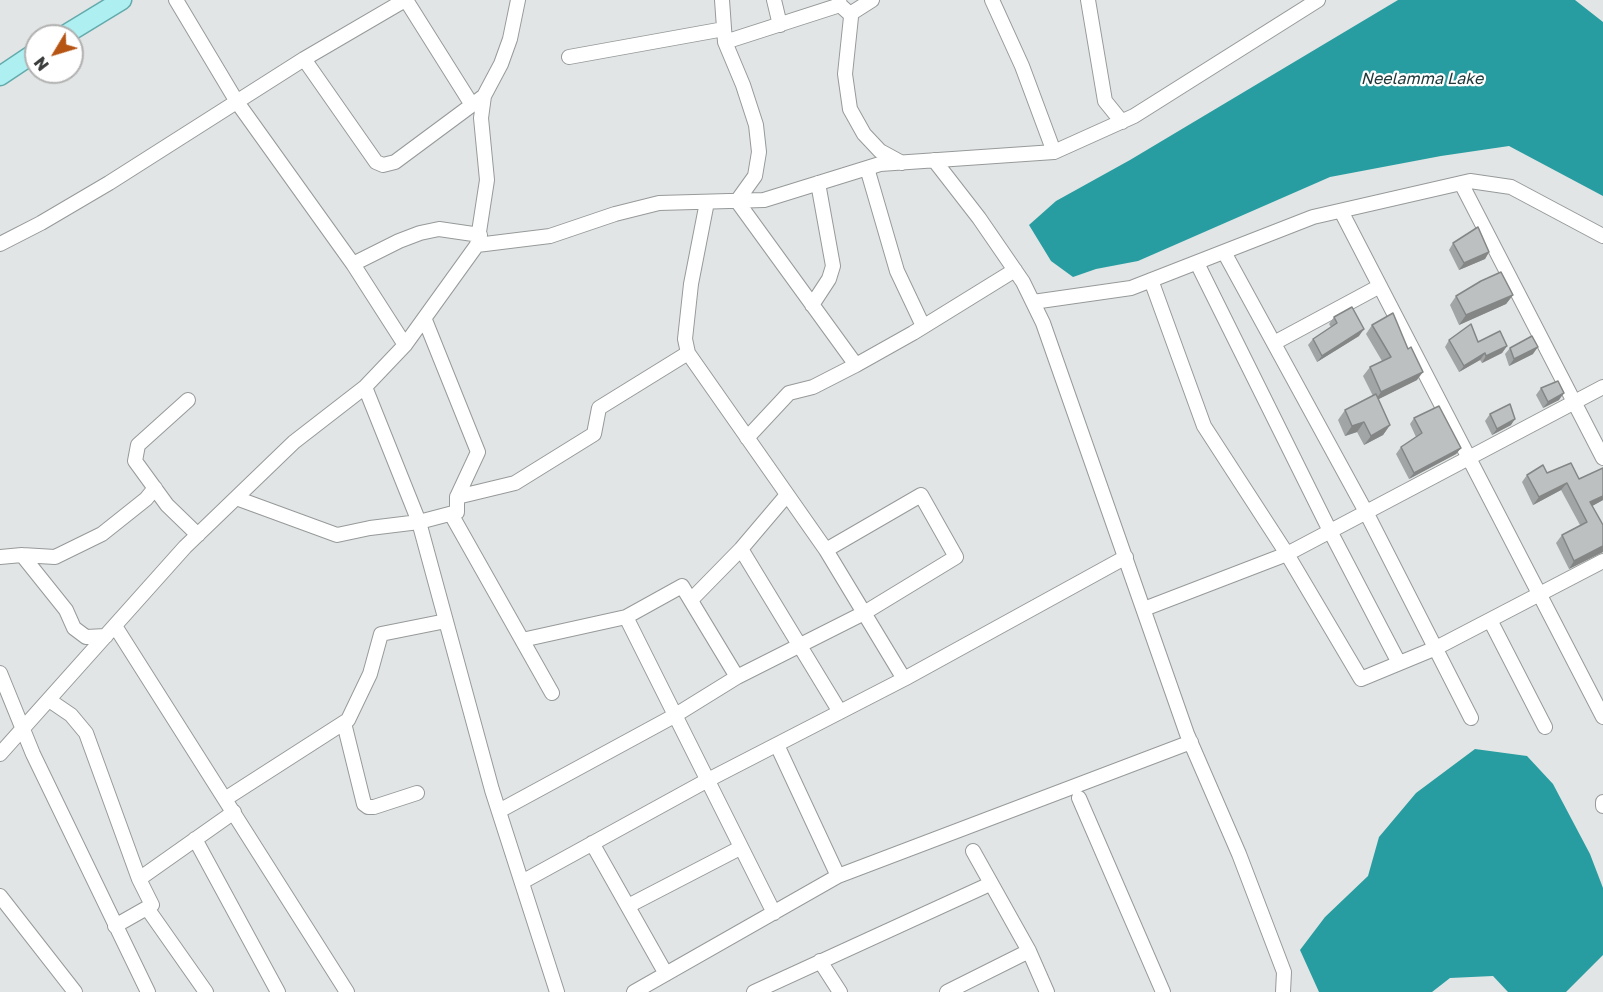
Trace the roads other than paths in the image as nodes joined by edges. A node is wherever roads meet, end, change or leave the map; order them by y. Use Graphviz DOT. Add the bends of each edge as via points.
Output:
graph roads {
  1 [pos="122,0"];
  2 [pos="176,0"];
  3 [pos="405,0"];
  4 [pos="518,0"];
  5 [pos="722,0"];
  6 [pos="774,0"];
  7 [pos="872,0"];
  8 [pos="992,0"];
  9 [pos="1088,0"];
  10 [pos="1318,0"];
  11 [pos="843,6"];
  12 [pos="83,24"];
  13 [pos="780,25"];
  14 [pos="725,36"];
  15 [pos="569,57"];
  16 [pos="304,59"];
  17 [pos="24,60"];
  18 [pos="0,76"];
  19 [pos="484,96"];
  20 [pos="237,102"];
  21 [pos="472,105"];
  22 [pos="1122,122"];
  23 [pos="1054,152"];
  24 [pos="934,160"];
  25 [pos="902,163"];
  26 [pos="867,168"];
  27 [pos="818,183"];
  28 [pos="1461,183"];
  29 [pos="737,201"];
  30 [pos="707,202"];
  31 [pos="1341,211"];
  32 [pos="1603,236"];
  33 [pos="478,240"];
  34 [pos="0,244"];
  35 [pos="1224,252"];
  36 [pos="1197,262"];
  37 [pos="353,264"];
  38 [pos="1015,270"];
  39 [pos="1151,280"];
  40 [pos="1380,286"];
  41 [pos="1033,302"];
  42 [pos="812,305"];
  43 [pos="424,320"];
  44 [pos="923,326"];
  45 [pos="1274,344"];
  46 [pos="405,345"];
  47 [pos="688,353"];
  48 [pos="856,364"];
  49 [pos="365,387"];
  50 [pos="1603,387"];
  51 [pos="188,400"];
  52 [pos="1574,402"];
  53 [pos="747,438"];
  54 [pos="1470,457"];
  55 [pos="1603,458"];
  56 [pos="155,489"];
  57 [pos="786,496"];
  58 [pos="457,497"];
  59 [pos="236,498"];
  60 [pos="1366,512"];
  61 [pos="451,514"];
  62 [pos="419,522"];
  63 [pos="1330,531"];
  64 [pos="198,535"];
  65 [pos="741,549"];
  66 [pos="826,550"];
  67 [pos="1287,554"];
  68 [pos="22,555"];
  69 [pos="0,557"];
  70 [pos="1126,557"];
  71 [pos="1603,561"];
  72 [pos="1540,594"];
  73 [pos="691,600"];
  74 [pos="1144,609"];
  75 [pos="864,613"];
  76 [pos="626,618"];
  77 [pos="1491,620"];
  78 [pos="446,621"];
  79 [pos="111,631"];
  80 [pos="522,640"];
  81 [pos="800,646"];
  82 [pos="1436,648"];
  83 [pos="1399,663"];
  84 [pos="0,673"];
  85 [pos="737,676"];
  86 [pos="904,679"];
  87 [pos="552,693"];
  88 [pos="49,700"];
  89 [pos="840,712"];
  90 [pos="674,716"];
  91 [pos="1603,717"];
  92 [pos="1472,718"];
  93 [pos="344,723"];
  94 [pos="1545,727"];
  95 [pos="23,729"];
  96 [pos="1191,742"];
  97 [pos="777,745"];
  98 [pos="0,754"];
  99 [pos="706,781"];
  100 [pos="417,793"];
  101 [pos="1079,798"];
  102 [pos="225,799"];
  103 [pos="499,811"];
  104 [pos="234,813"];
  105 [pos="195,839"];
  106 [pos="592,843"];
  107 [pos="740,848"];
  108 [pos="973,851"];
  109 [pos="838,876"];
  110 [pos="140,879"];
  111 [pos="522,882"];
  112 [pos="990,884"];
  113 [pos="0,896"];
  114 [pos="628,906"];
  115 [pos="147,908"];
  116 [pos="774,913"];
  117 [pos="115,926"];
  118 [pos="1029,951"];
  119 [pos="820,961"];
  120 [pos="666,974"];
  121 [pos="75,992"];
  122 [pos="148,992"];
  123 [pos="206,992"];
  124 [pos="278,992"];
  125 [pos="347,992"];
  126 [pos="557,992"];
  127 [pos="634,992"];
  128 [pos="754,992"];
  129 [pos="840,992"];
  130 [pos="947,992"];
  131 [pos="1047,992"];
  132 [pos="1163,992"];
  133 [pos="1283,992"];
  1 -- 12 [label="main road"];
  2 -- 20 [label="street"];
  3 -- 16 [label="street"];
  3 -- 21 [label="street"];
  4 -- 19 [label="street" via="505,52"];
  5 -- 14 [label="street"];
  6 -- 13 [label="street"];
  7 -- 11 [label="street"];
  8 -- 23 [label="street"];
  9 -- 22 [label="street" via="1105,101"];
  10 -- 22 [label="street"];
  11 -- 13 [label="street"];
  11 -- 25 [label="street" via="851,28 845,74 850,109 864,134 880,151"];
  13 -- 14 [label="street"];
  14 -- 15 [label="street"];
  14 -- 29 [label="street" via="752,115 759,152 755,176"];
  16 -- 20 [label="street"];
  16 -- 21 [label="street" via="376,162 383,165 396,162"];
  17 -- 18 [label="main road"];
  19 -- 21 [label="street"];
  19 -- 33 [label="street" via="481,118 487,180"];
  20 -- 34 [label="street" via="109,183"];
  20 -- 37 [label="street"];
  22 -- 23 [label="street"];
  23 -- 24 [label="street"];
  24 -- 25 [label="street"];
  24 -- 38 [label="street"];
  25 -- 26 [label="street"];
  26 -- 27 [label="street"];
  26 -- 44 [label="street" via="897,271"];
  27 -- 29 [label="street" via="764,200"];
  27 -- 42 [label="street" via="833,266"];
  28 -- 31 [label="street"];
  28 -- 32 [label="street" via="1511,187"];
  28 -- 52 [label="street"];
  29 -- 30 [label="street"];
  29 -- 42 [label="street"];
  30 -- 33 [label="street" via="659,203 550,236"];
  30 -- 47 [label="street" via="691,284 685,339"];
  31 -- 35 [label="street" via="1314,217"];
  31 -- 40 [label="street"];
  33 -- 37 [label="street" via="439,229 420,232"];
  33 -- 43 [label="street"];
  35 -- 36 [label="street"];
  35 -- 45 [label="street"];
  36 -- 39 [label="street"];
  36 -- 63 [label="street"];
  37 -- 46 [label="street"];
  38 -- 41 [label="street"];
  38 -- 44 [label="street"];
  39 -- 41 [label="street" via="1131,288"];
  39 -- 67 [label="street" via="1204,426"];
  40 -- 45 [label="street"];
  40 -- 54 [label="street"];
  41 -- 70 [label="street"];
  42 -- 48 [label="street"];
  43 -- 46 [label="street"];
  43 -- 58 [label="street" via="478,452"];
  44 -- 48 [label="street"];
  45 -- 60 [label="street"];
  46 -- 49 [label="street"];
  47 -- 53 [label="street"];
  47 -- 58 [label="street" via="599,408 594,434 515,483"];
  48 -- 53 [label="street" via="813,387 789,393"];
  49 -- 59 [label="street" via="294,442"];
  49 -- 62 [label="street"];
  50 -- 52 [label="street"];
  51 -- 56 [label="street" via="138,445 135,461"];
  52 -- 54 [label="street"];
  52 -- 55 [label="street"];
  53 -- 57 [label="street"];
  54 -- 60 [label="street"];
  54 -- 72 [label="street"];
  56 -- 64 [label="street"];
  56 -- 68 [label="street" via="102,534 55,557"];
  57 -- 65 [label="street"];
  57 -- 66 [label="street"];
  58 -- 61 [label="street" via="457,512"];
  59 -- 62 [label="street" via="337,535"];
  59 -- 64 [label="street"];
  60 -- 63 [label="street"];
  60 -- 82 [label="street"];
  61 -- 62 [label="street"];
  61 -- 80 [label="street"];
  62 -- 78 [label="street"];
  63 -- 67 [label="street"];
  63 -- 83 [label="street"];
  64 -- 79 [label="street"];
  65 -- 73 [label="street"];
  65 -- 81 [label="street"];
  66 -- 75 [label="street"];
  66 -- 75 [label="street" via="921,495 956,557"];
  67 -- 74 [label="street"];
  67 -- 83 [label="street" via="1361,679"];
  68 -- 69 [label="street"];
  68 -- 79 [label="street" via="66,610 75,628 86,637"];
  70 -- 74 [label="street"];
  70 -- 86 [label="street"];
  71 -- 72 [label="street"];
  72 -- 77 [label="street"];
  72 -- 91 [label="street"];
  73 -- 76 [label="street" via="682,586"];
  73 -- 85 [label="street"];
  74 -- 96 [label="street"];
  75 -- 81 [label="street"];
  75 -- 86 [label="street"];
  76 -- 80 [label="street"];
  76 -- 90 [label="street"];
  77 -- 82 [label="street"];
  77 -- 94 [label="street"];
  78 -- 93 [label="street" via="381,634 370,675"];
  78 -- 103 [label="street"];
  79 -- 88 [label="street"];
  79 -- 102 [label="street"];
  80 -- 87 [label="street"];
  81 -- 85 [label="street"];
  81 -- 89 [label="street"];
  82 -- 83 [label="street"];
  82 -- 92 [label="street"];
  84 -- 95 [label="street"];
  85 -- 90 [label="street"];
  86 -- 89 [label="street"];
  88 -- 95 [label="street"];
  88 -- 110 [label="street" via="71,715 86,733"];
  89 -- 97 [label="street"];
  90 -- 99 [label="street"];
  90 -- 103 [label="street"];
  93 -- 100 [label="street" via="364,804 374,807"];
  93 -- 102 [label="street"];
  95 -- 98 [label="street"];
  95 -- 117 [label="street"];
  96 -- 109 [label="street"];
  96 -- 133 [label="street" via="1284,972"];
  97 -- 99 [label="street"];
  97 -- 109 [label="street"];
  99 -- 106 [label="street"];
  99 -- 107 [label="street"];
  101 -- 132 [label="street"];
  102 -- 104 [label="street"];
  103 -- 111 [label="street"];
  104 -- 105 [label="street"];
  104 -- 125 [label="street"];
  105 -- 110 [label="street"];
  105 -- 124 [label="street"];
  106 -- 111 [label="street"];
  106 -- 114 [label="street"];
  107 -- 114 [label="street"];
  107 -- 116 [label="street"];
  108 -- 112 [label="street"];
  109 -- 116 [label="street"];
  110 -- 115 [label="street" via="152,905"];
  111 -- 126 [label="street"];
  112 -- 118 [label="street"];
  112 -- 119 [label="street"];
  113 -- 121 [label="street"];
  114 -- 120 [label="street"];
  115 -- 117 [label="street"];
  115 -- 123 [label="street"];
  116 -- 120 [label="street"];
  117 -- 122 [label="street"];
  118 -- 130 [label="street"];
  118 -- 131 [label="street"];
  119 -- 128 [label="street"];
  119 -- 129 [label="street"];
  120 -- 127 [label="street"];
}
